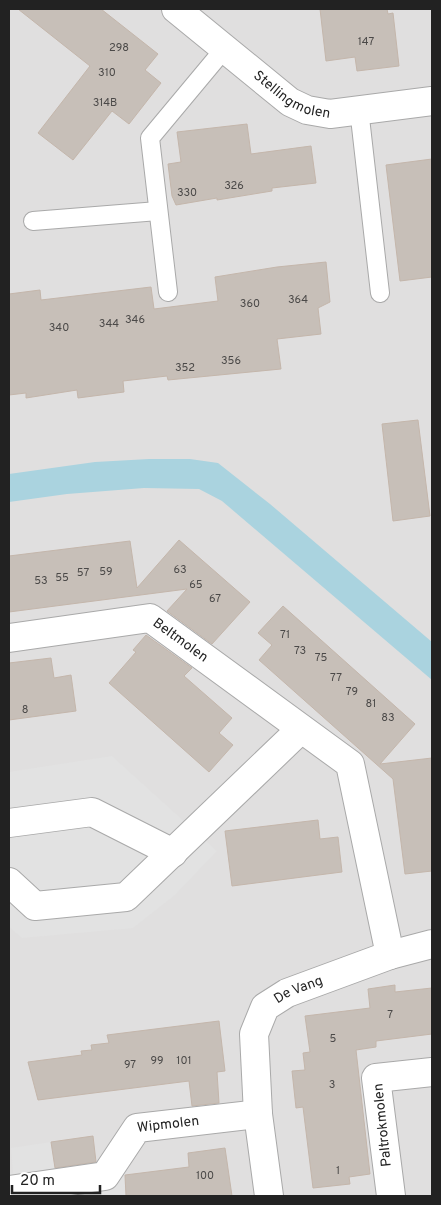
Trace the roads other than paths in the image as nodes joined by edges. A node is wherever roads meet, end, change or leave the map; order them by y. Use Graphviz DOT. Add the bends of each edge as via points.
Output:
graph roads {
  1 [pos="176,9"];
  2 [pos="225,48"];
  3 [pos="432,100"];
  4 [pos="359,109"];
  5 [pos="158,211"];
  6 [pos="33,221"];
  7 [pos="168,292"];
  8 [pos="380,293"];
  9 [pos="9,638"];
  10 [pos="301,729"];
  11 [pos="9,823"];
  12 [pos="173,853"];
  13 [pos="9,882"];
  14 [pos="432,944"];
  15 [pos="390,955"];
  16 [pos="432,1072"];
  17 [pos="258,1114"];
  18 [pos="106,1186"];
  19 [pos="9,1190"];
  20 [pos="269,1196"];
  21 [pos="391,1196"];
  1 -- 2 [label="street, Stellingmolen"];
  2 -- 4 [label="street, Stellingmolen" via="290,102 307,110 330,114"];
  2 -- 5 [label="lane" via="150,138"];
  3 -- 4 [label="street, Stellingmolen"];
  4 -- 8 [label="lane"];
  5 -- 6 [label="lane"];
  5 -- 7 [label="lane"];
  9 -- 10 [label="street, Beltmolen" via="150,618"];
  10 -- 12 [label="street"];
  10 -- 15 [label="street, Beltmolen" via="350,764"];
  11 -- 12 [label="street" via="92,812"];
  12 -- 13 [label="street" via="126,897 34,906"];
  14 -- 15 [label="street, De Vang"];
  15 -- 17 [label="street, De Vang" via="287,993 265,1007 254,1034"];
  16 -- 21 [label="street, Paltrokmolen" via="376,1078"];
  17 -- 18 [label="street, Wipmolen" via="137,1128"];
  17 -- 20 [label="street, De Vang"];
  18 -- 19 [label="street, Wipmolen"];
}
